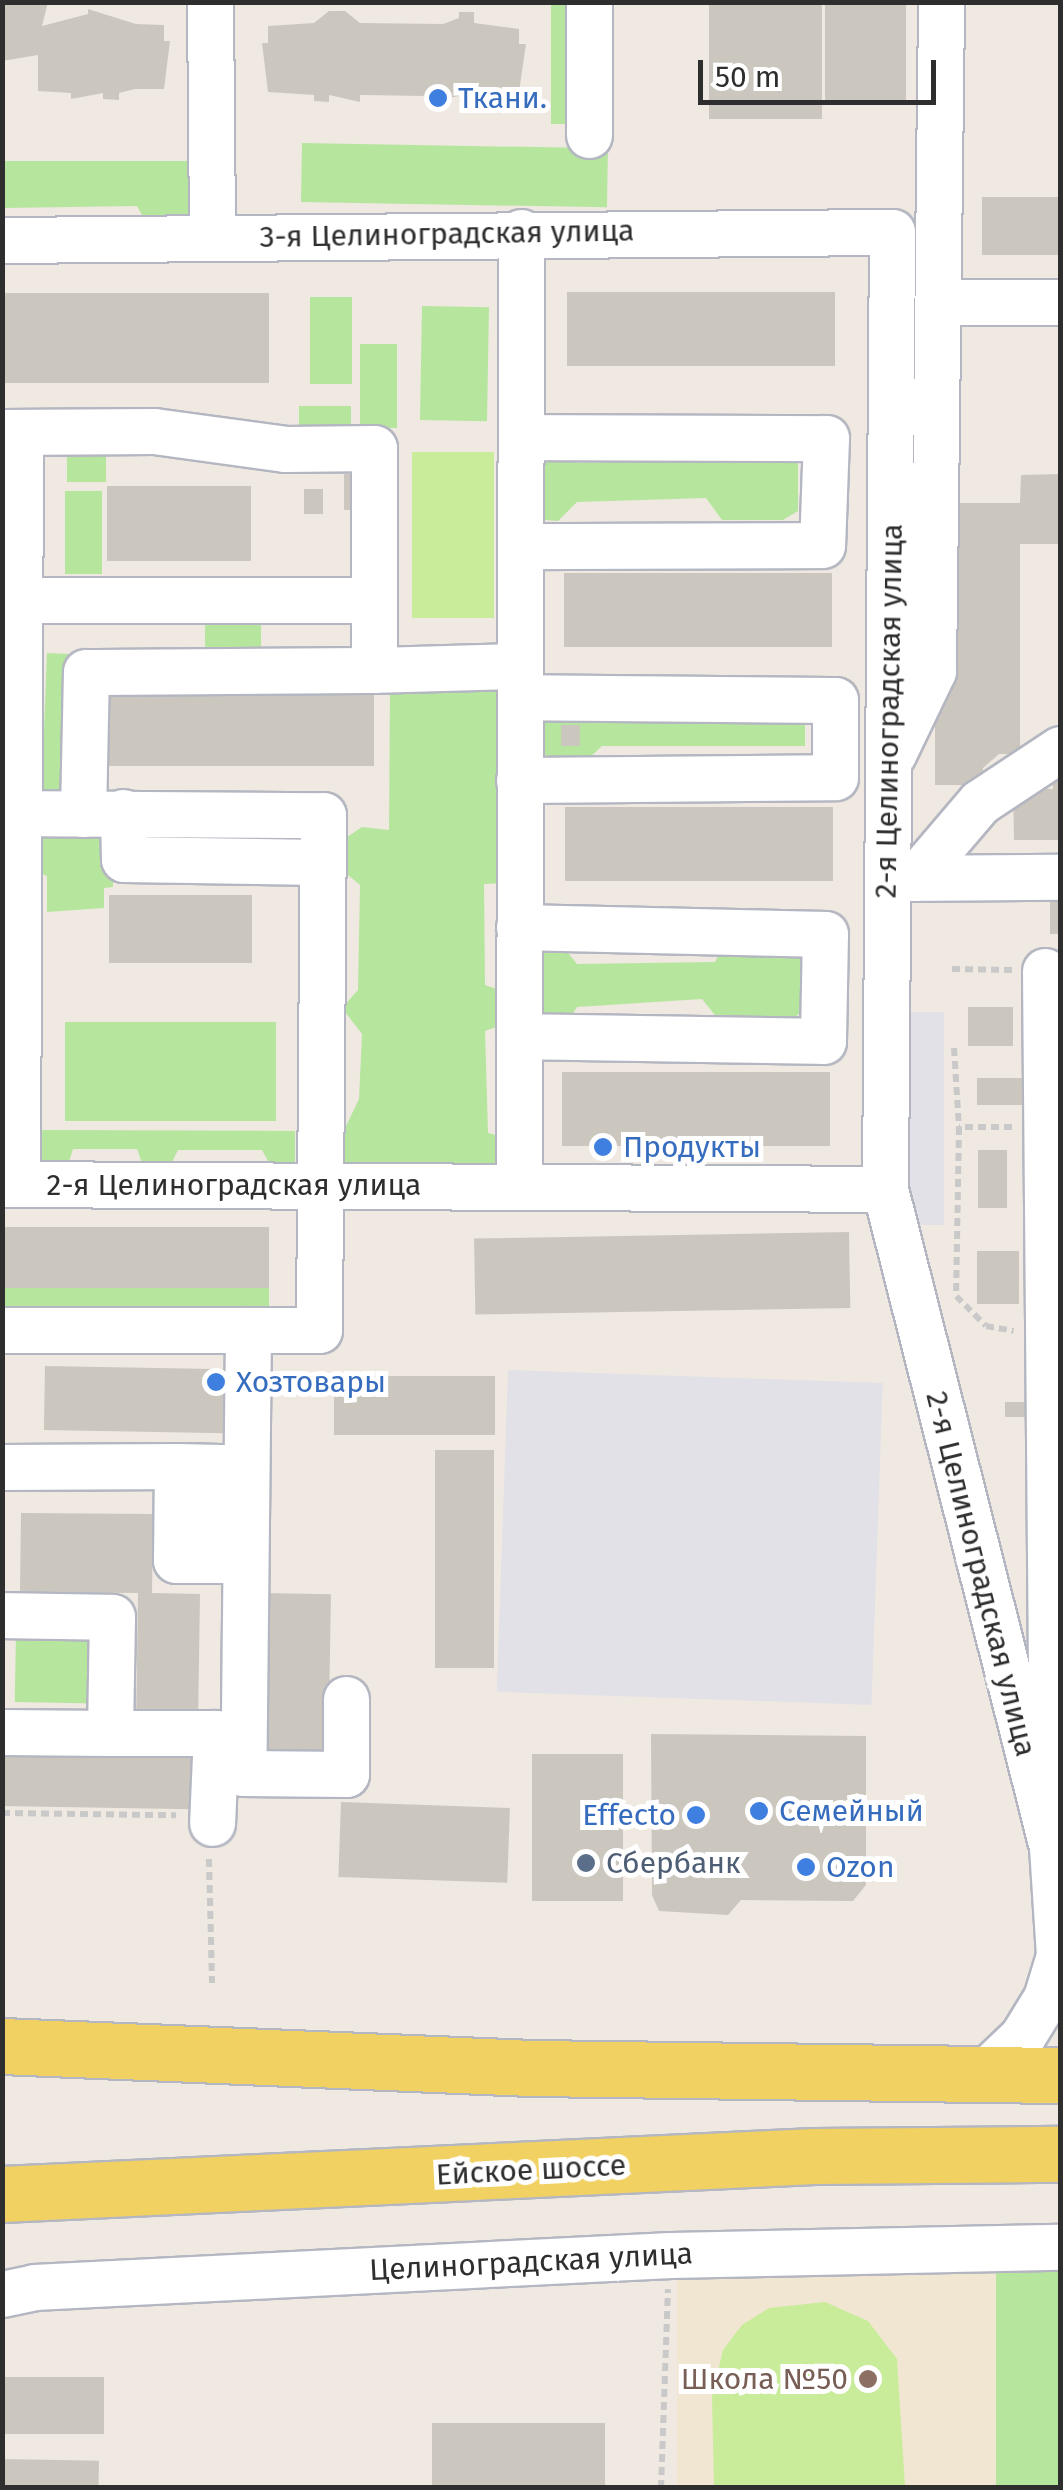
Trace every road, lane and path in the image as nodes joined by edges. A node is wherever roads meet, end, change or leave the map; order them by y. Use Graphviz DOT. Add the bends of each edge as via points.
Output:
graph roads {
  1 [pos="210,2"];
  2 [pos="589,2"];
  3 [pos="941,2"];
  4 [pos="589,135"];
  5 [pos="521,232"];
  6 [pos="892,232"];
  7 [pos="212,238"];
  8 [pos="2,240"];
  9 [pos="937,302"];
  10 [pos="1060,302"];
  11 [pos="11,432"];
  12 [pos="522,437"];
  13 [pos="522,546"];
  14 [pos="20,600"];
  15 [pos="372,600"];
  16 [pos="374,670"];
  17 [pos="520,682"];
  18 [pos="1060,749"];
  19 [pos="888,764"];
  20 [pos="519,780"];
  21 [pos="103,813"];
  22 [pos="12,814"];
  23 [pos="1060,876"];
  24 [pos="900,878"];
  25 [pos="519,926"];
  26 [pos="952,969"];
  27 [pos="1044,970"];
  28 [pos="519,1036"];
  29 [pos="954,1048"];
  30 [pos="959,1127"];
  31 [pos="1052,1133"];
  32 [pos="10,1184"];
  33 [pos="318,1185"];
  34 [pos="519,1187"];
  35 [pos="885,1189"];
  36 [pos="2,1330"];
  37 [pos="248,1330"];
  38 [pos="1052,1335"];
  39 [pos="2,1466"];
  40 [pos="177,1466"];
  41 [pos="2,1615"];
  42 [pos="346,1699"];
  43 [pos="2,1732"];
  44 [pos="110,1734"];
  45 [pos="2,1813"];
  46 [pos="214,1819"];
  47 [pos="1052,1847"];
  48 [pos="1059,1966"];
  49 [pos="212,1983"];
  50 [pos="2,2049"];
  51 [pos="1060,2074"];
  52 [pos="982,2076"];
  53 [pos="1060,2154"];
  54 [pos="2,2191"];
  55 [pos="74,2191"];
  56 [pos="2,2202"];
  57 [pos="1060,2247"];
  58 [pos="670,2255"];
  59 [pos="2,2294"];
  60 [pos="661,2488"];
  1 -- 7 [label="street"];
  2 -- 4 [label="street"];
  3 -- 9 [label="street"];
  5 -- 6 [label="street, 3-я Целиноградская улица"];
  5 -- 7 [label="street, 3-я Целиноградская улица"];
  5 -- 12 [label="street"];
  6 -- 19 [label="street, 2-я Целиноградская улица"];
  7 -- 8 [label="street, 3-я Целиноградская улица"];
  9 -- 10 [label="street"];
  9 -- 19 [label="street" via="933,671"];
  11 -- 14 [label="street"];
  11 -- 15 [label="street" via="154,431 285,449 374,448"];
  12 -- 13 [label="street"];
  12 -- 13 [label="street" via="826,438 822,545"];
  13 -- 17 [label="street"];
  14 -- 15 [label="street"];
  14 -- 22 [label="street"];
  15 -- 16 [label="street"];
  16 -- 17 [label="street"];
  16 -- 21 [label="street" via="86,672"];
  17 -- 20 [label="street"];
  17 -- 20 [label="street" via="835,700 835,777"];
  18 -- 24 [label="street" via="980,802"];
  19 -- 24 [label="street, 2-я Целиноградская улица"];
  20 -- 25 [label="street"];
  21 -- 22 [label="street"];
  21 -- 33 [label="street" via="322,815"];
  22 -- 32 [label="street"];
  23 -- 24 [label="street"];
  24 -- 35 [label="street, 2-я Целиноградская улица"];
  25 -- 28 [label="street"];
  25 -- 28 [label="street" via="824,934 823,1042"];
  26 -- 27 [label="path"];
  27 -- 31 [label="street"];
  28 -- 34 [label="street"];
  29 -- 30 [label="path"];
  30 -- 31 [label="path"];
  30 -- 38 [label="path" via="956,1296 986,1326"];
  31 -- 38 [label="street"];
  32 -- 33 [label="street, 2-я Целиноградская улица"];
  33 -- 34 [label="street, 2-я Целиноградская улица"];
  33 -- 37 [label="street" via="319,1330"];
  34 -- 35 [label="street, 2-я Целиноградская улица"];
  35 -- 47 [label="street, 2-я Целиноградская улица"];
  36 -- 37 [label="street"];
  37 -- 42 [label="street" via="243,1774 346,1774"];
  38 -- 47 [label="street"];
  39 -- 40 [label="street"];
  41 -- 44 [label="street" via="112,1617"];
  43 -- 44 [label="street"];
  44 -- 46 [label="street" via="216,1733"];
  45 -- 46 [label="path"];
  46 -- 49 [label="path"];
  47 -- 48 [label="street, 2-я Целиноградская улица"];
  48 -- 52 [label="street, 2-я Целиноградская улица" via="1022,2036"];
  50 -- 52 [label="main road"];
  51 -- 52 [label="main road"];
  53 -- 55 [label="main road, Ейское шоссе" via="814,2156"];
  54 -- 55 [label="main road, Ейское шоссе"];
  55 -- 56 [label="street"];
  57 -- 58 [label="street, Целиноградская улица"];
  58 -- 59 [label="street, Целиноградская улица" via="34,2287"];
  58 -- 60 [label="path"];
}
